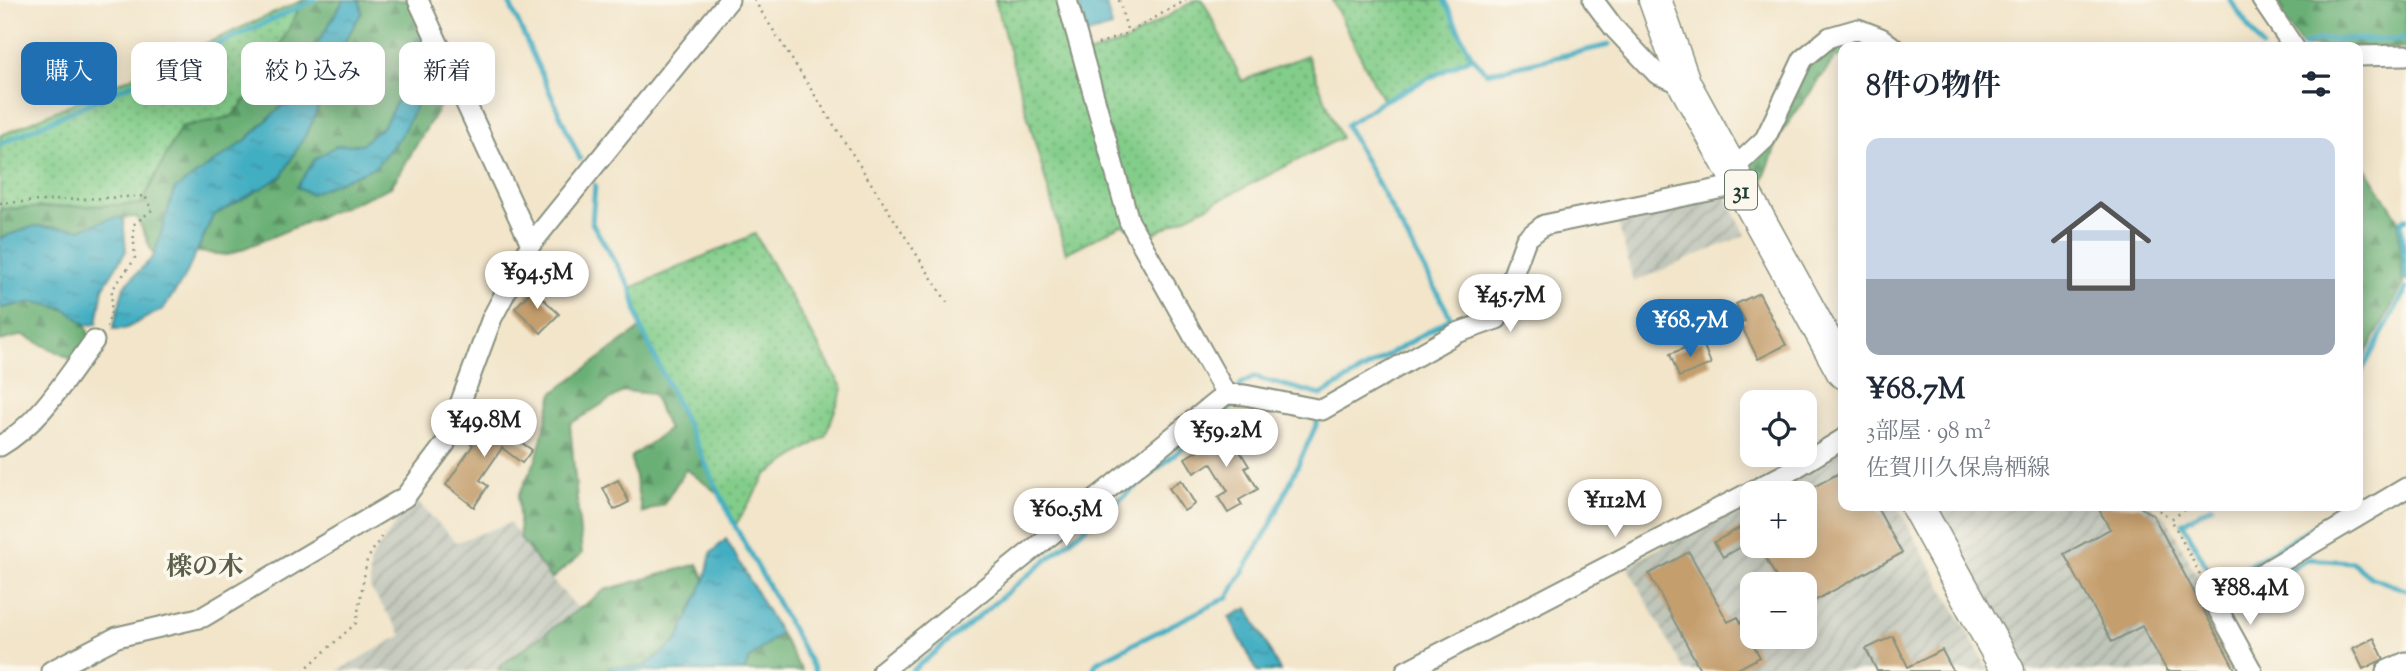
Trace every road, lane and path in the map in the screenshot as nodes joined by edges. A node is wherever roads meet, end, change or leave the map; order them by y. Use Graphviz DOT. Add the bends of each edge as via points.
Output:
graph roads {
  1 [pos="418,0"];
  2 [pos="729,0"];
  3 [pos="754,0"];
  4 [pos="1067,0"];
  5 [pos="1119,0"];
  6 [pos="1186,0"];
  7 [pos="1593,0"];
  8 [pos="1655,0"];
  9 [pos="2262,0"];
  10 [pos="1128,33"];
  11 [pos="1887,42"];
  12 [pos="2291,42"];
  13 [pos="1081,50"];
  14 [pos="2406,54"];
  15 [pos="2363,56"];
  16 [pos="1685,85"];
  17 [pos="1735,178"];
  18 [pos="0,203"];
  19 [pos="531,244"];
  20 [pos="947,302"];
  21 [pos="94,341"];
  22 [pos="1838,363"];
  23 [pos="1235,394"];
  24 [pos="1838,442"];
  25 [pos="0,446"];
  26 [pos="2406,488"];
  27 [pos="1920,511"];
  28 [pos="2160,511"];
  29 [pos="2183,511"];
  30 [pos="2171,519"];
  31 [pos="386,529"];
  32 [pos="2220,598"];
  33 [pos="2406,662"];
  34 [pos="51,671"];
  35 [pos="303,671"];
  36 [pos="882,671"];
  37 [pos="1406,671"];
  38 [pos="2008,671"];
  39 [pos="2252,671"];
  40 [pos="2386,671"];
  1 -- 19 [label="street"];
  2 -- 19 [label="street"];
  3 -- 20 [label="path"];
  4 -- 13 [label="street"];
  5 -- 10 [label="path"];
  6 -- 10 [label="path"];
  7 -- 16 [label="street" via="1657,74"];
  8 -- 16 [label="main road, 31"];
  9 -- 12 [label="street"];
  10 -- 13 [label="path"];
  11 -- 17 [label="street" via="1858,29 1830,37 1803,59 1765,139"];
  13 -- 23 [label="street" via="1129,221"];
  14 -- 15 [label="street"];
  16 -- 17 [label="main road, 31"];
  17 -- 22 [label="main road, 31"];
  17 -- 23 [label="street" via="1544,225 1526,239 1497,318 1457,334 1322,410"];
  18 -- 21 [label="path" via="145,196 152,209 133,225 135,259 112,290 104,336"];
  19 -- 34 [label="street" via="492,318 445,444 405,497 203,617 117,637"];
  21 -- 25 [label="street" via="41,411"];
  23 -- 36 [label="street"];
  24 -- 37 [label="street" via="1789,472"];
  26 -- 32 [label="street"];
  27 -- 38 [label="main road"];
  28 -- 30 [label="path"];
  29 -- 30 [label="path"];
  30 -- 32 [label="path"];
  31 -- 35 [label="path" via="367,560 356,623"];
  32 -- 39 [label="street"];
  33 -- 40 [label="street"];
}
